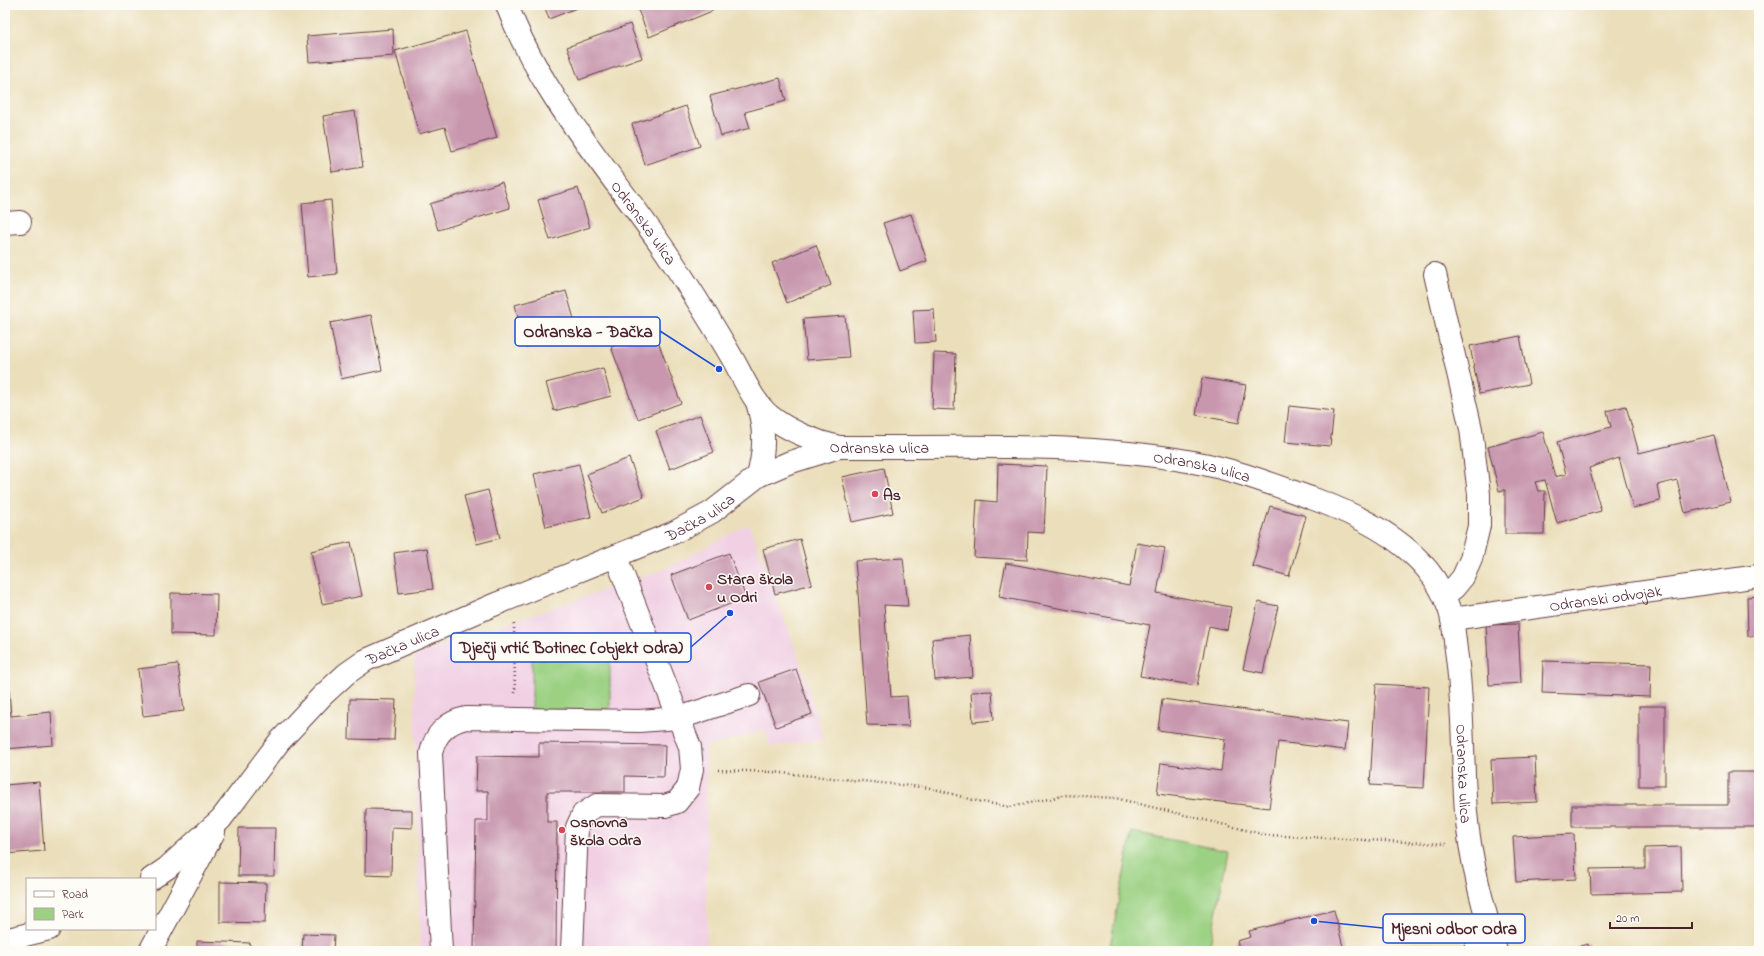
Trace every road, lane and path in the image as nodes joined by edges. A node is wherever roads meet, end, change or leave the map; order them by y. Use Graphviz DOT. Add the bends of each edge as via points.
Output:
graph roads {
  1 [pos="507,5"];
  2 [pos="1435,274"];
  3 [pos="757,402"];
  4 [pos="838,447"];
  5 [pos="758,476"];
  6 [pos="616,557"];
  7 [pos="1759,576"];
  8 [pos="1444,595"];
  9 [pos="1452,619"];
  10 [pos="514,620"];
  11 [pos="749,695"];
  12 [pos="679,718"];
  13 [pos="515,719"];
  14 [pos="692,769"];
  15 [pos="221,819"];
  16 [pos="1470,845"];
  17 [pos="152,878"];
  18 [pos="45,930"];
  19 [pos="5,940"];
  20 [pos="150,942"];
  21 [pos="1488,949"];
  22 [pos="441,951"];
  23 [pos="572,951"];
  1 -- 3 [label="street, Odranska ulica" via="529,53 559,103 670,258 731,355"];
  2 -- 8 [label="street" via="1471,429 1479,494 1479,526 1471,559 1454,588"];
  3 -- 4 [label="street, Odranska ulica" via="770,416 783,424 822,443"];
  3 -- 5 [label="street" via="763,422 764,438 762,464"];
  4 -- 5 [label="street, Đačka ulica"];
  4 -- 8 [label="street, Odranska ulica" via="1090,449 1195,462 1260,479 1333,506 1374,525 1412,553 1430,573"];
  5 -- 6 [label="street, Đačka ulica" via="712,512 673,533"];
  6 -- 12 [label="street"];
  6 -- 15 [label="street, Đačka ulica" via="491,606 366,660 322,696 279,742"];
  7 -- 9 [label="street, Odranski odvojak"];
  8 -- 9 [label="street, Odranska ulica"];
  9 -- 16 [label="street, Odranska ulica" via="1460,674 1466,814"];
  10 -- 13 [label="path"];
  11 -- 12 [label="street"];
  12 -- 13 [label="street" via="639,721"];
  12 -- 14 [label="street" via="690,747"];
  13 -- 22 [label="street" via="456,720 439,733 433,742 431,753"];
  14 -- 16 [label="path" via="773,772 931,788 1010,807 1067,795 1116,798 1266,835"];
  14 -- 23 [label="street" via="688,788 677,802 665,806 597,805 583,814 577,827"];
  15 -- 17 [label="street, Đačka ulica"];
  15 -- 20 [label="street"];
  16 -- 21 [label="street, Odranska ulica" via="1482,900"];
  18 -- 19 [label="street"];
}
